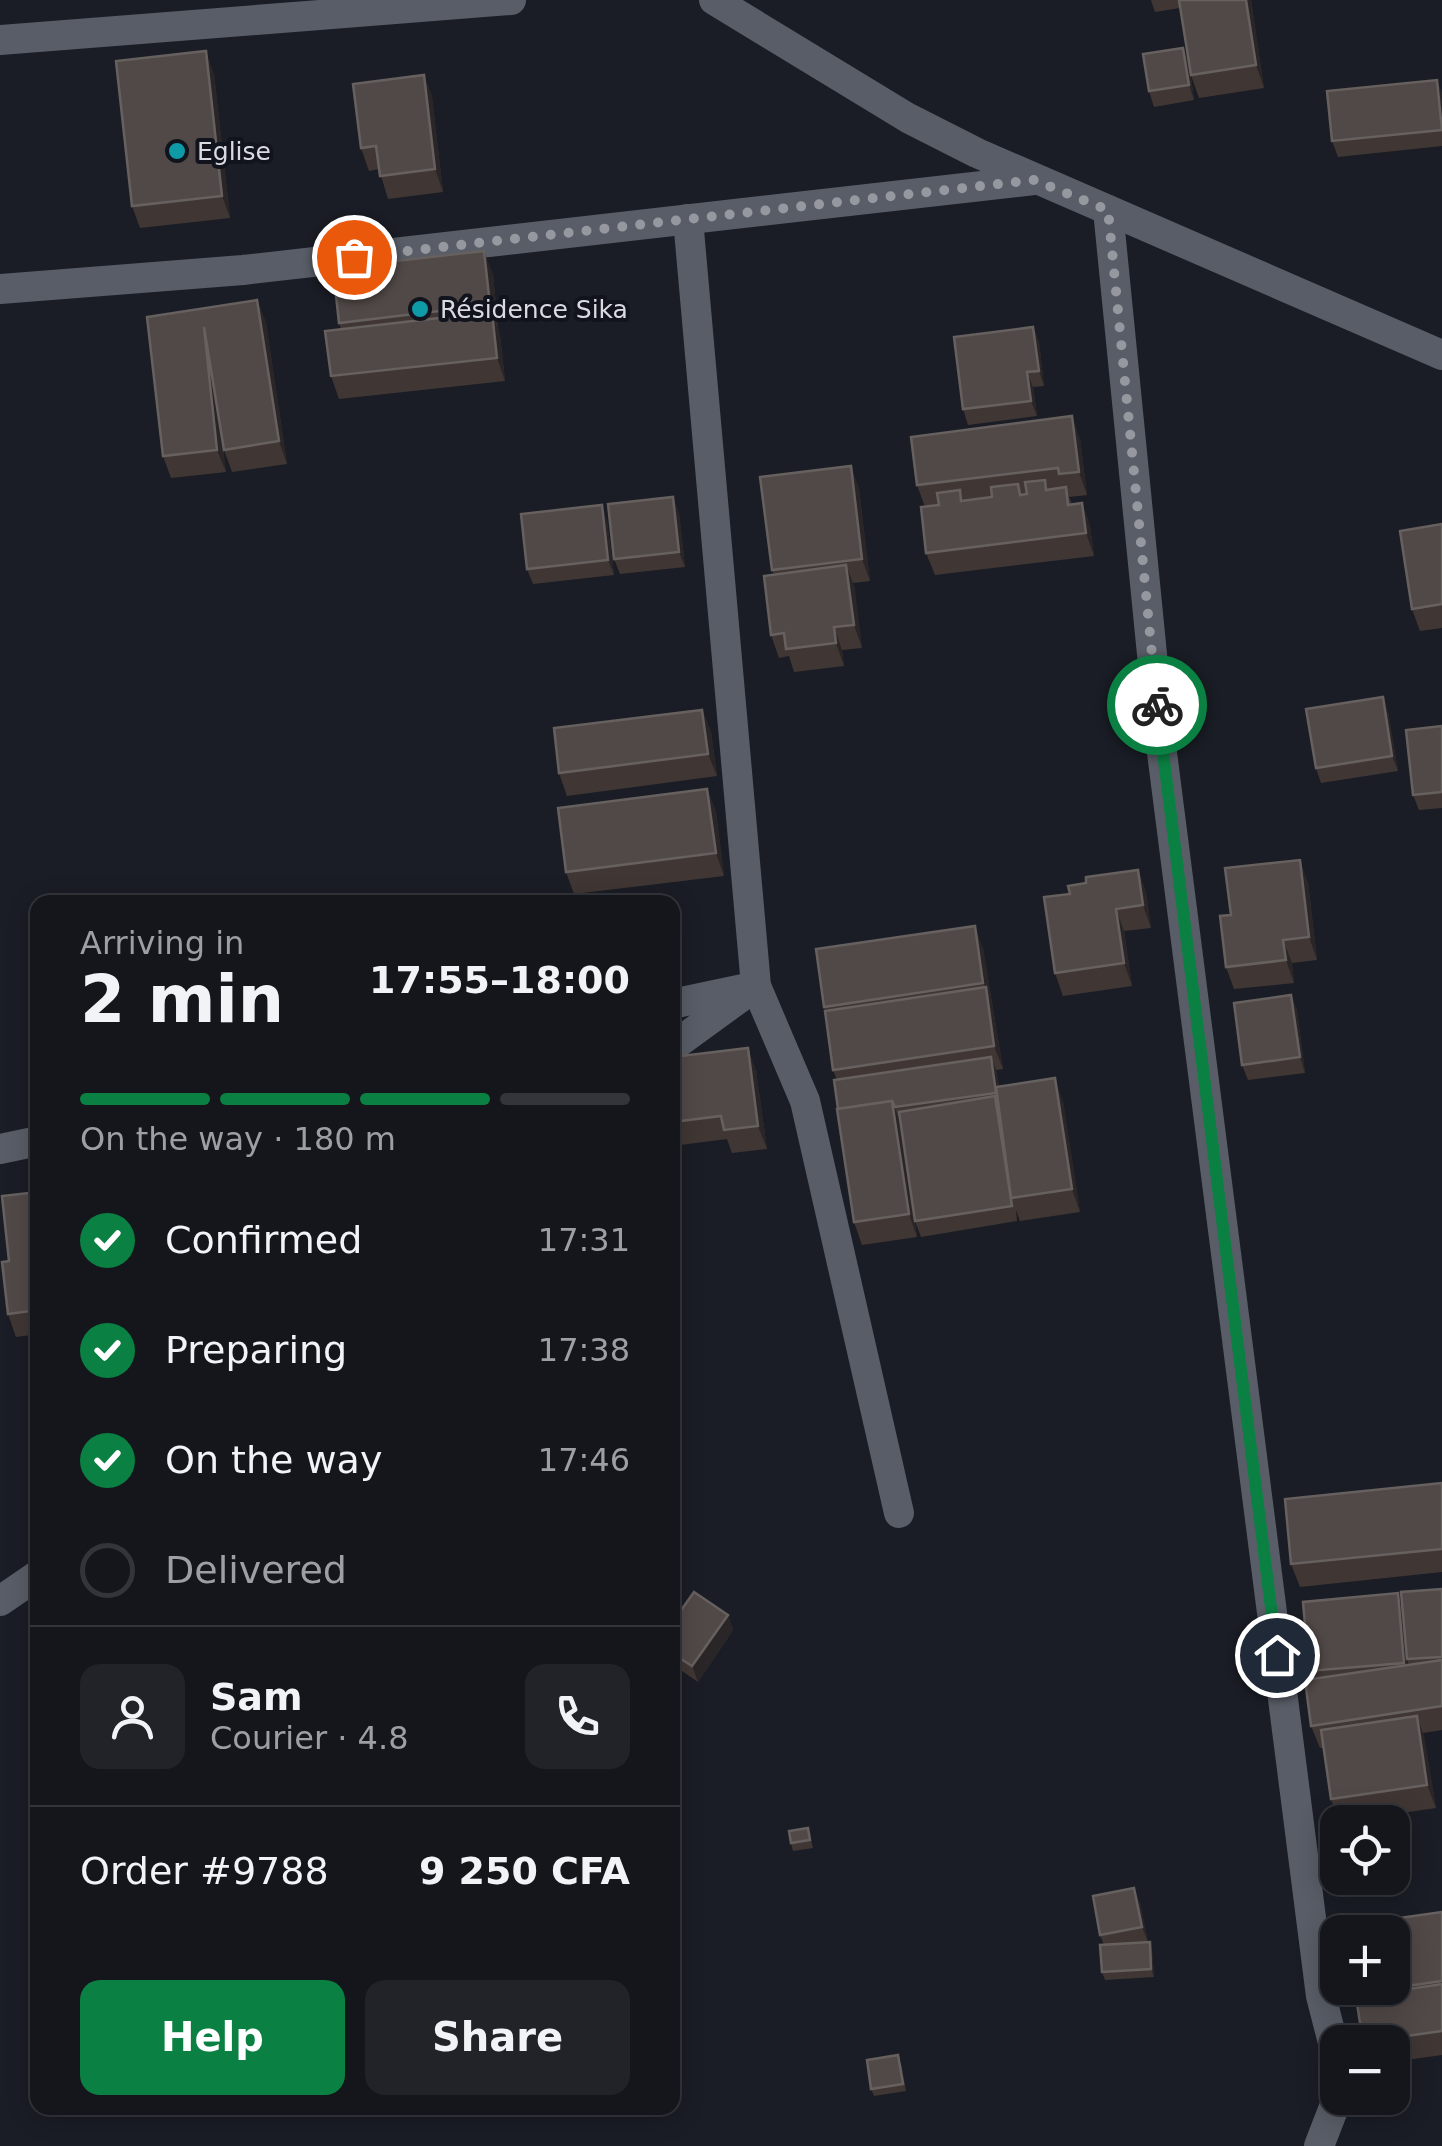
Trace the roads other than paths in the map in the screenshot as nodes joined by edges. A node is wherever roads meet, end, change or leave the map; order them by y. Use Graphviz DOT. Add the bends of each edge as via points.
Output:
graph roads {
  1 [pos="511,0"];
  2 [pos="714,0"];
  3 [pos="0,40"];
  4 [pos="1034,180"];
  5 [pos="1108,210"];
  6 [pos="688,219"];
  7 [pos="0,290"];
  8 [pos="1442,355"];
  9 [pos="756,986"];
  10 [pos="680,1002"];
  11 [pos="680,1040"];
  12 [pos="30,1143"];
  13 [pos="0,1149"];
  14 [pos="899,1513"];
  15 [pos="30,1580"];
  16 [pos="0,1601"];
  17 [pos="1328,2025"];
  18 [pos="1331,2115"];
  19 [pos="1319,2146"];
  1 -- 3 [label="street"];
  2 -- 4 [label="street" via="908,118"];
  4 -- 5 [label="street"];
  4 -- 6 [label="street"];
  5 -- 8 [label="street"];
  5 -- 17 [label="street" via="1161,745"];
  6 -- 7 [label="street" via="243,270"];
  6 -- 9 [label="street"];
  9 -- 10 [label="street"];
  9 -- 11 [label="street"];
  9 -- 14 [label="street" via="805,1102"];
  12 -- 13 [label="street"];
  15 -- 16 [label="street"];
  18 -- 19 [label="street"];
}
